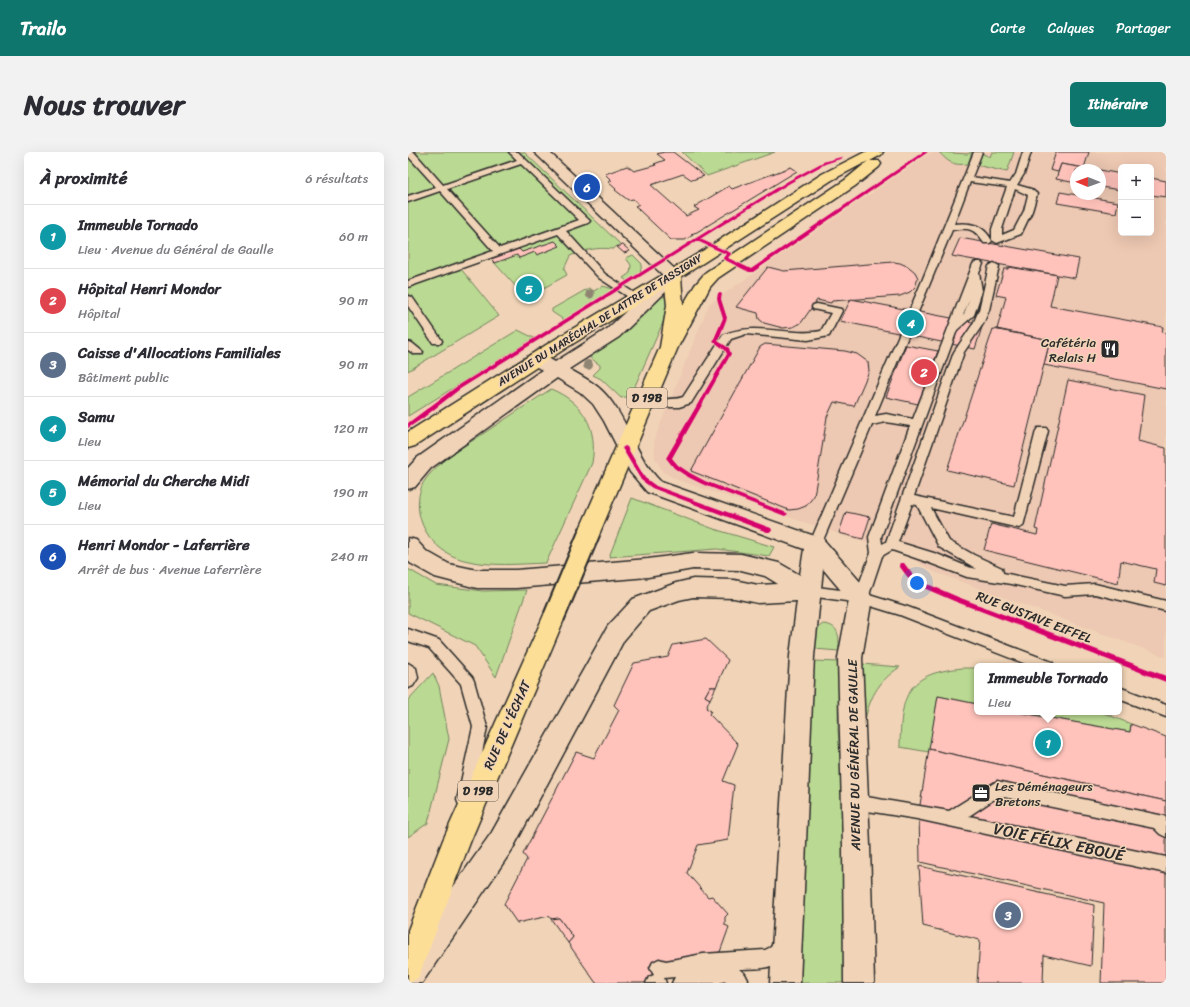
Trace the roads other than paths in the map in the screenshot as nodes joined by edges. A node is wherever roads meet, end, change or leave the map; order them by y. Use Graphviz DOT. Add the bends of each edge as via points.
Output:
graph roads {
  1 [pos="409,152"];
  2 [pos="513,152"];
  3 [pos="541,152"];
  4 [pos="876,152"];
  5 [pos="888,152"];
  6 [pos="978,152"];
  7 [pos="1027,152"];
  8 [pos="523,162"];
  9 [pos="968,175"];
  10 [pos="1014,183"];
  11 [pos="441,188"];
  12 [pos="408,199"];
  13 [pos="947,228"];
  14 [pos="560,230"];
  15 [pos="987,241"];
  16 [pos="499,252"];
  17 [pos="994,266"];
  18 [pos="976,269"];
  19 [pos="712,275"];
  20 [pos="672,276"];
  21 [pos="408,284"];
  22 [pos="637,298"];
  23 [pos="408,299"];
  24 [pos="817,307"];
  25 [pos="437,342"];
  26 [pos="408,345"];
  27 [pos="669,347"];
  28 [pos="418,352"];
  29 [pos="536,359"];
  30 [pos="554,371"];
  31 [pos="935,374"];
  32 [pos="947,386"];
  33 [pos="643,408"];
  34 [pos="867,422"];
  35 [pos="917,424"];
  36 [pos="1042,431"];
  37 [pos="408,441"];
  38 [pos="625,448"];
  39 [pos="408,482"];
  40 [pos="914,501"];
  41 [pos="815,545"];
  42 [pos="891,545"];
  43 [pos="408,546"];
  44 [pos="877,553"];
  45 [pos="1011,579"];
  46 [pos="809,591"];
  47 [pos="861,598"];
  48 [pos="1166,606"];
  49 [pos="408,635"];
  50 [pos="1039,663"];
  51 [pos="408,669"];
  52 [pos="408,682"];
  53 [pos="1122,695"];
  54 [pos="1166,712"];
  55 [pos="855,802"];
  56 [pos="951,819"];
  57 [pos="1166,829"];
  58 [pos="457,840"];
  59 [pos="1166,865"];
  60 [pos="787,934"];
  61 [pos="408,968"];
  62 [pos="408,977"];
  63 [pos="657,978"];
  64 [pos="739,982"];
  65 [pos="681,983"];
  66 [pos="785,983"];
  67 [pos="860,983"];
  1 -- 11 [label="lane"];
  2 -- 8 [label="lane"];
  3 -- 20 [label="main road"];
  4 -- 20 [label="main road, AVENUE DU MARÉCHAL DE LATTRE DE TASSIGNY" via="827,177"];
  5 -- 19 [label="main road, AVENUE DU MARÉCHAL DE LATTRE DE TASSIGNY / D 19B" via="850,184"];
  6 -- 9 [label="lane"];
  7 -- 10 [label="lane"];
  8 -- 11 [label="lane"];
  8 -- 14 [label="lane" via="585,221"];
  9 -- 10 [label="lane"];
  9 -- 13 [label="lane"];
  10 -- 10 [label="lane" via="1033,194 1018,232 997,240 997,229"];
  11 -- 12 [label="lane"];
  11 -- 16 [label="lane"];
  13 -- 15 [label="lane" via="974,227 982,231"];
  13 -- 34 [label="lane"];
  14 -- 16 [label="lane"];
  14 -- 22 [label="lane" via="602,276"];
  16 -- 21 [label="lane"];
  17 -- 32 [label="lane" via="984,310 978,324 959,352"];
  18 -- 31 [label="lane"];
  19 -- 20 [label="main road"];
  19 -- 27 [label="main road, AVENUE DU MARÉCHAL DE LATTRE DE TASSIGNY / D 19B" via="703,285"];
  20 -- 22 [label="main road, AVENUE DU MARÉCHAL DE LATTRE DE TASSIGNY"];
  20 -- 27 [label="main road" via="675,305"];
  20 -- 30 [label="main road" via="612,333"];
  22 -- 29 [label="main road, AVENUE DU MARÉCHAL DE LATTRE DE TASSIGNY"];
  23 -- 25 [label="lane"];
  24 -- 33 [label="lane" via="837,311 826,334 808,337 746,331 736,333 727,338 720,347 687,400 679,403 656,403"];
  26 -- 28 [label="lane"];
  27 -- 33 [label="main road, D 19B"];
  29 -- 30 [label="main road"];
  29 -- 37 [label="main road, AVENUE DU MARÉCHAL DE LATTRE DE TASSIGNY"];
  30 -- 38 [label="main road" via="581,384 599,398 608,410"];
  30 -- 39 [label="main road" via="424,463"];
  31 -- 32 [label="lane"];
  31 -- 35 [label="lane"];
  32 -- 40 [label="lane"];
  33 -- 38 [label="main road, D 19B"];
  34 -- 35 [label="lane" via="886,418"];
  34 -- 41 [label="lane"];
  35 -- 44 [label="lane" via="875,537"];
  36 -- 40 [label="lane" via="1019,523"];
  38 -- 41 [label="main road" via="643,479 654,487"];
  38 -- 58 [label="main road, RUE DE L'ÉCHAT / D 19B, bridge"];
  40 -- 42 [label="lane"];
  40 -- 45 [label="lane" via="944,544"];
  41 -- 46 [label="main road"];
  41 -- 47 [label="main road"];
  42 -- 44 [label="lane"];
  42 -- 45 [label="lane" via="967,572"];
  43 -- 46 [label="main road" via="418,557 443,571 477,579 524,578 648,568 693,561 741,562 771,569"];
  44 -- 47 [label="lane"];
  45 -- 48 [label="lane" via="1065,591 1095,589"];
  46 -- 47 [label="lane"];
  46 -- 60 [label="main road" via="802,656"];
  46 -- 62 [label="main road" via="758,594 734,589 693,588 641,606 616,633 502,841"];
  47 -- 50 [label="lane" via="903,611"];
  47 -- 55 [label="main road, AVENUE DU GÉNÉRAL DE GAULLE" via="850,658"];
  49 -- 58 [label="lane" via="434,644 467,681 480,727"];
  51 -- 52 [label="lane" via="411,672"];
  53 -- 54 [label="lane"];
  55 -- 56 [label="lane, VOIE FÉLIX EBOUÉ"];
  55 -- 67 [label="main road, AVENUE DU GÉNÉRAL DE GAULLE"];
  56 -- 57 [label="lane" via="997,788 1158,821"];
  56 -- 59 [label="lane, VOIE FÉLIX EBOUÉ"];
  58 -- 61 [label="main road, RUE DE L'ÉCHAT / D 19B"];
  60 -- 63 [label="lane" via="777,953 767,959 703,963 666,970"];
  60 -- 66 [label="main road"];
  64 -- 65 [label="lane" via="728,972"];
}
